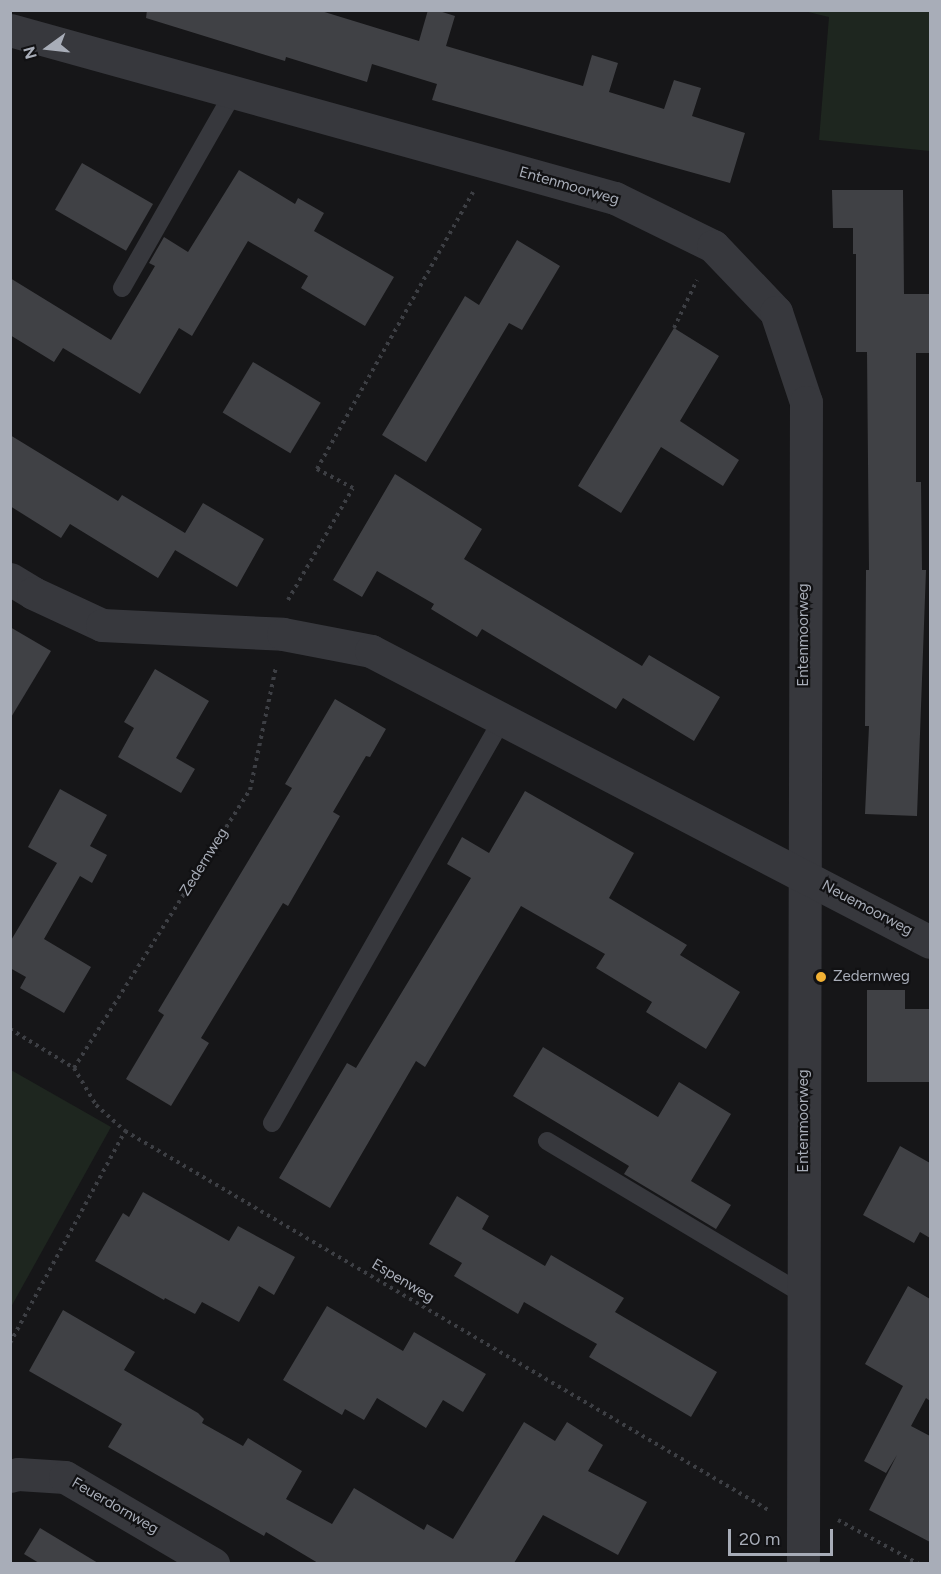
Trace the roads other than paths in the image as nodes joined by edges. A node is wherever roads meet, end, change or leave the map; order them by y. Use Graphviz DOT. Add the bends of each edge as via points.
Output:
graph roads {
  1 [pos="10,30"];
  2 [pos="234,92"];
  3 [pos="122,288"];
  4 [pos="10,579"];
  5 [pos="503,718"];
  6 [pos="804,874"];
  7 [pos="930,942"];
  8 [pos="272,1123"];
  9 [pos="547,1141"];
  10 [pos="803,1294"];
  11 [pos="10,1476"];
  12 [pos="203,1561"];
  13 [pos="803,1563"];
  1 -- 2 [label="street, Entenmoorweg"];
  2 -- 3 [label="lane"];
  2 -- 6 [label="street, Entenmoorweg" via="615,198 713,246 776,312 806,402"];
  4 -- 5 [label="street" via="102,625 275,634 371,651"];
  5 -- 6 [label="street"];
  5 -- 8 [label="lane"];
  6 -- 7 [label="street, Neuemoorweg"];
  6 -- 10 [label="street, Entenmoorweg"];
  9 -- 10 [label="lane"];
  10 -- 13 [label="street, Entenmoorweg"];
  11 -- 12 [label="street, Feuerdornweg" via="65,1477"];
}
